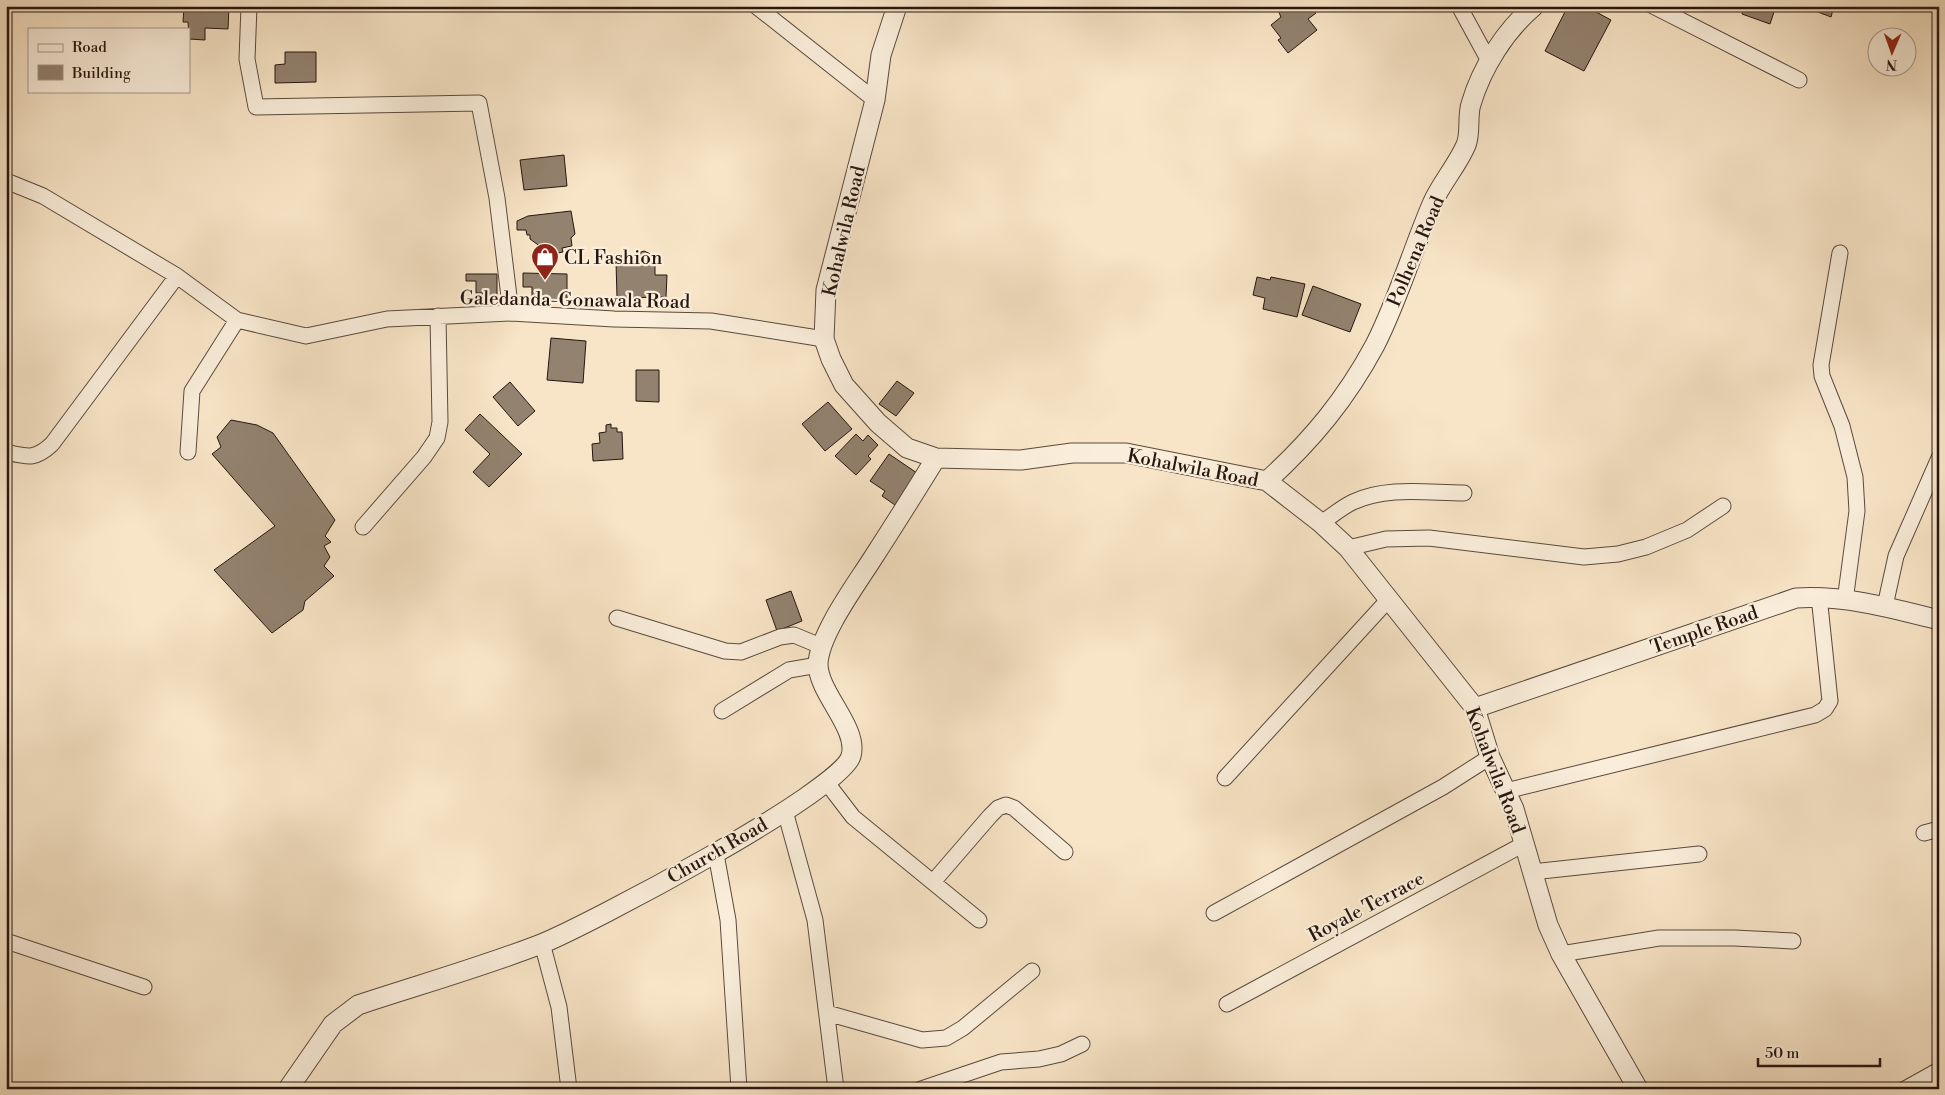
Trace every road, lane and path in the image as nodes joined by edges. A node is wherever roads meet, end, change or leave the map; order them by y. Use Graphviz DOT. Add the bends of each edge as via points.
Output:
graph roads {
  1 [pos="249,6"];
  2 [pos="756,6"];
  3 [pos="897,6"];
  4 [pos="1459,6"];
  5 [pos="1534,6"];
  6 [pos="1653,6"];
  7 [pos="1489,61"];
  8 [pos="1799,80"];
  9 [pos="874,100"];
  10 [pos="6,181"];
  11 [pos="1840,253"];
  12 [pos="177,276"];
  13 [pos="511,313"];
  14 [pos="438,316"];
  15 [pos="237,320"];
  16 [pos="824,339"];
  17 [pos="6,452"];
  18 [pos="188,452"];
  19 [pos="936,458"];
  20 [pos="1939,458"];
  21 [pos="1267,481"];
  22 [pos="1464,493"];
  23 [pos="1723,506"];
  24 [pos="1321,523"];
  25 [pos="363,527"];
  26 [pos="1348,548"];
  27 [pos="1818,596"];
  28 [pos="1389,599"];
  29 [pos="1845,600"];
  30 [pos="1885,606"];
  31 [pos="617,618"];
  32 [pos="1939,620"];
  33 [pos="821,656"];
  34 [pos="1475,708"];
  35 [pos="722,711"];
  36 [pos="1490,757"];
  37 [pos="1225,778"];
  38 [pos="827,783"];
  39 [pos="1506,791"];
  40 [pos="785,811"];
  41 [pos="1524,844"];
  42 [pos="1065,852"];
  43 [pos="716,854"];
  44 [pos="1699,854"];
  45 [pos="1532,872"];
  46 [pos="933,882"];
  47 [pos="1214,913"];
  48 [pos="979,920"];
  49 [pos="6,941"];
  50 [pos="1794,941"];
  51 [pos="542,943"];
  52 [pos="1561,954"];
  53 [pos="1032,972"];
  54 [pos="144,987"];
  55 [pos="1226,1004"];
  56 [pos="827,1013"];
  57 [pos="1082,1044"];
  58 [pos="1939,1070"];
  59 [pos="288,1089"];
  60 [pos="569,1089"];
  61 [pos="739,1089"];
  62 [pos="836,1089"];
  63 [pos="921,1089"];
  64 [pos="1638,1089"];
  65 [pos="1905,1089"];
  1 -- 13 [label="street" via="247,59 256,107 479,103 497,198"];
  2 -- 9 [label="street"];
  3 -- 9 [label="street, Kohalwila Road" via="881,55"];
  4 -- 7 [label="street"];
  5 -- 7 [label="street, Polhena Road" via="1520,18"];
  6 -- 8 [label="street"];
  7 -- 21 [label="street, Polhena Road" via="1470,105 1467,143 1433,202 1375,344 1340,403 1303,448"];
  9 -- 16 [label="street, Kohalwila Road" via="826,290"];
  10 -- 12 [label="street, Galedanda-Gonawala Road" via="43,196"];
  11 -- 29 [label="street" via="1821,364 1855,477 1856,511"];
  12 -- 15 [label="street, Galedanda-Gonawala Road"];
  12 -- 17 [label="street" via="52,444 31,457"];
  13 -- 14 [label="street, Galedanda-Gonawala Road"];
  13 -- 16 [label="street, Galedanda-Gonawala Road" via="711,322"];
  14 -- 15 [label="street, Galedanda-Gonawala Road" via="387,319 306,336"];
  14 -- 25 [label="street" via="440,422 437,438"];
  15 -- 18 [label="street" via="192,391"];
  16 -- 19 [label="street, Kohalwila Road" via="844,385 878,423 907,448"];
  19 -- 21 [label="street, Kohalwila Road" via="1022,460 1072,453 1126,453"];
  19 -- 33 [label="street" via="835,618"];
  20 -- 30 [label="street" via="1896,556"];
  21 -- 24 [label="street, Kohalwila Road"];
  22 -- 24 [label="street" via="1390,492 1353,502"];
  23 -- 26 [label="street" via="1687,530 1646,547 1618,554 1584,557 1429,538 1386,539"];
  24 -- 26 [label="street, Kohalwila Road"];
  26 -- 28 [label="street, Kohalwila Road"];
  27 -- 29 [label="street, Temple Road"];
  27 -- 34 [label="street, Temple Road" via="1773,605"];
  27 -- 39 [label="street" via="1830,702 1825,709 1815,715"];
  28 -- 34 [label="street, Kohalwila Road"];
  28 -- 37 [label="street"];
  29 -- 30 [label="street, Temple Road"];
  30 -- 32 [label="street, Temple Road"];
  31 -- 33 [label="street" via="725,651 741,652 780,637 794,636"];
  33 -- 35 [label="street" via="789,670"];
  33 -- 38 [label="street, Church Road" via="824,684 850,739 851,756 846,766"];
  34 -- 36 [label="street, Kohalwila Road"];
  36 -- 39 [label="street, Kohalwila Road"];
  36 -- 47 [label="street"];
  38 -- 40 [label="street, Church Road"];
  38 -- 46 [label="street" via="853,817"];
  39 -- 41 [label="street, Kohalwila Road"];
  40 -- 43 [label="street, Church Road"];
  40 -- 56 [label="street" via="815,920"];
  41 -- 45 [label="street, Kohalwila Road"];
  41 -- 55 [label="street, Royale Terrace"];
  42 -- 46 [label="street" via="1014,808 1006,805 990,816"];
  43 -- 51 [label="street, Church Road"];
  43 -- 61 [label="street" via="728,920"];
  44 -- 45 [label="street"];
  45 -- 52 [label="street, Kohalwila Road" via="1548,925"];
  46 -- 48 [label="street"];
  49 -- 54 [label="street"];
  50 -- 52 [label="street" via="1658,938"];
  51 -- 59 [label="street, Church Road" via="358,1005 333,1024"];
  51 -- 60 [label="street" via="559,1007"];
  52 -- 64 [label="street, Kohalwila Road"];
  53 -- 56 [label="street" via="946,1038 922,1040"];
  56 -- 62 [label="street"];
  57 -- 63 [label="street" via="1061,1054 1039,1059 1001,1062"];
  58 -- 65 [label="street"];
}
